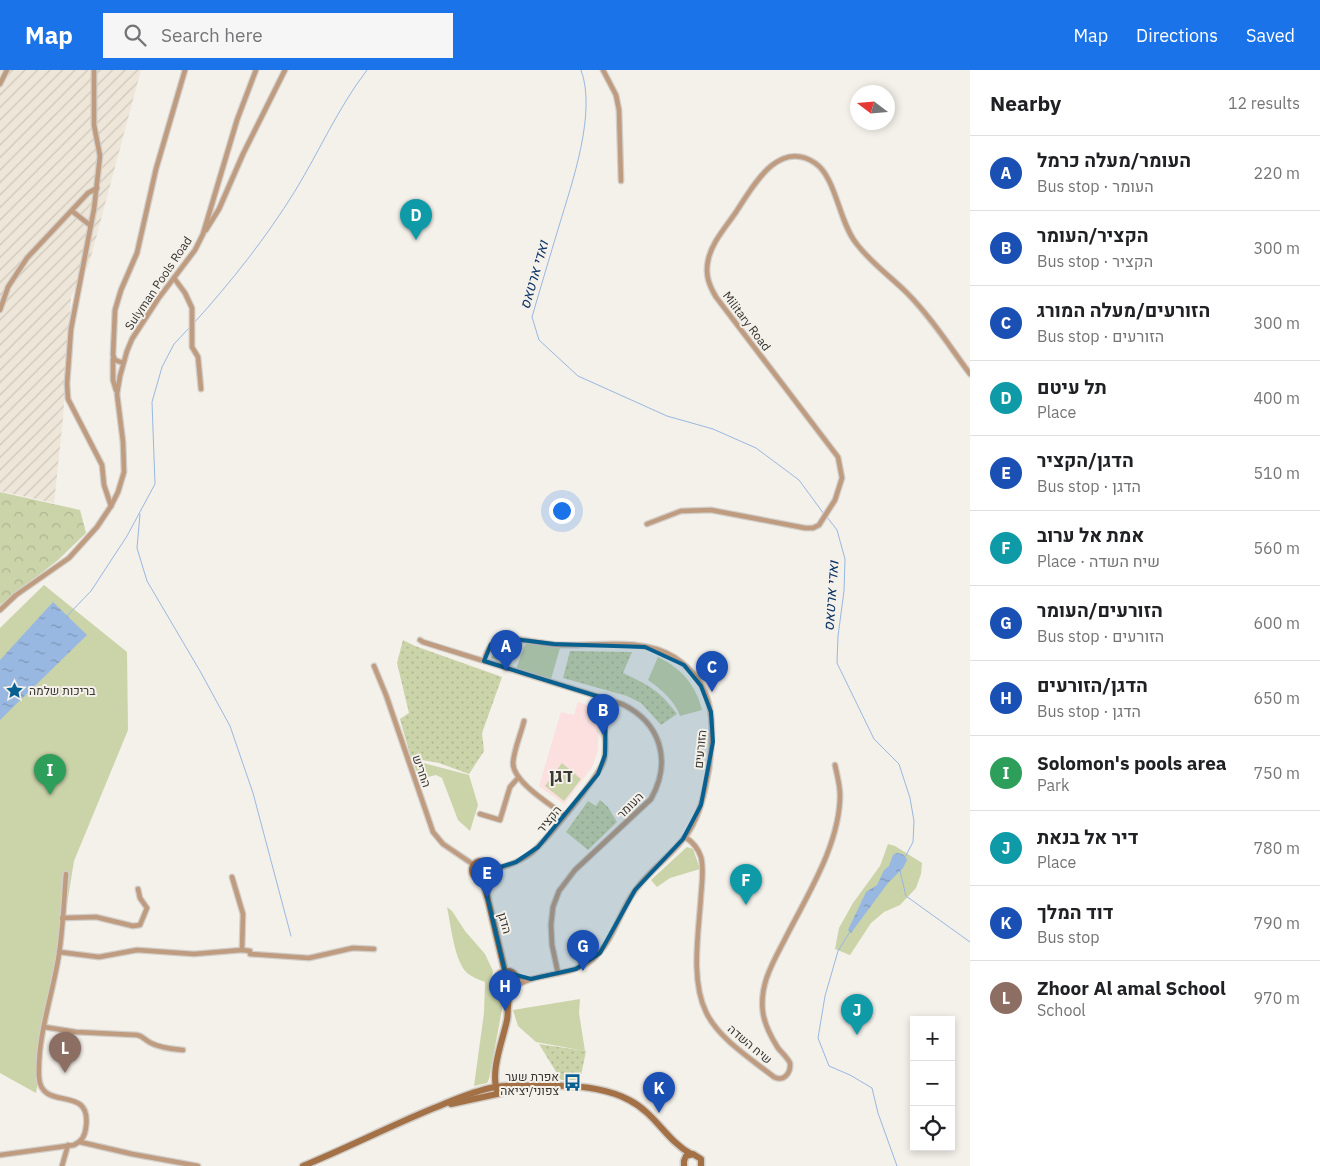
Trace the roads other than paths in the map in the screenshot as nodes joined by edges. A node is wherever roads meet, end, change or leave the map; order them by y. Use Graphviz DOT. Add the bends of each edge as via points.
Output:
graph roads {
  1 [pos="7,70"];
  2 [pos="94,70"];
  3 [pos="185,70"];
  4 [pos="256,70"];
  5 [pos="286,70"];
  6 [pos="603,70"];
  7 [pos="0,84"];
  8 [pos="621,181"];
  9 [pos="97,188"];
  10 [pos="72,211"];
  11 [pos="91,226"];
  12 [pos="203,234"];
  13 [pos="174,278"];
  14 [pos="0,310"];
  15 [pos="113,355"];
  16 [pos="123,363"];
  17 [pos="970,374"];
  18 [pos="201,389"];
  19 [pos="117,394"];
  20 [pos="110,506"];
  21 [pos="647,524"];
  22 [pos="0,610"];
  23 [pos="420,640"];
  24 [pos="484,661"];
  25 [pos="374,666"];
  26 [pos="607,699"];
  27 [pos="524,721"];
  28 [pos="835,765"];
  29 [pos="518,778"];
  30 [pos="480,814"];
  31 [pos="564,815"];
  32 [pos="685,837"];
  33 [pos="474,865"];
  34 [pos="491,870"];
  35 [pos="66,874"];
  36 [pos="232,877"];
  37 [pos="483,879"];
  38 [pos="138,889"];
  39 [pos="62,918"];
  40 [pos="374,949"];
  41 [pos="242,950"];
  42 [pos="59,952"];
  43 [pos="505,972"];
  44 [pos="558,973"];
  45 [pos="514,974"];
  46 [pos="531,980"];
  47 [pos="500,988"];
  48 [pos="513,988"];
  49 [pos="508,1002"];
  50 [pos="44,1027"];
  51 [pos="182,1050"];
  52 [pos="498,1089"];
  53 [pos="80,1142"];
  54 [pos="68,1145"];
  55 [pos="678,1145"];
  56 [pos="691,1154"];
  57 [pos="0,1155"];
  58 [pos="684,1164"];
  59 [pos="191,1165"];
  60 [pos="62,1166"];
  61 [pos="198,1166"];
  62 [pos="303,1166"];
  63 [pos="701,1166"];
  1 -- 7 [label="street"];
  2 -- 9 [label="street" via="94,125 100,156"];
  3 -- 15 [label="street" via="156,169 137,253 115,310"];
  4 -- 12 [label="street, Sulyman Pools Road" via="237,120"];
  5 -- 12 [label="street" via="219,209"];
  6 -- 8 [label="street" via="616,94"];
  9 -- 10 [label="street"];
  9 -- 11 [label="street"];
  10 -- 11 [label="street"];
  10 -- 14 [label="street" via="27,258 8,287"];
  11 -- 20 [label="street" via="71,329 68,399 102,465"];
  12 -- 13 [label="street, Sulyman Pools Road"];
  13 -- 16 [label="street, Sulyman Pools Road" via="132,340"];
  13 -- 18 [label="street" via="192,308 192,347 198,357"];
  15 -- 16 [label="street" via="115,360"];
  15 -- 19 [label="street" via="113,380"];
  16 -- 19 [label="street, Sulyman Pools Road"];
  17 -- 21 [label="street, Military Road" via="919,306 855,242 828,178 816,164 797,157 777,162 763,173 715,243 708,260 707,278 716,297 838,458 842,478 834,500 819,525 813,528 711,510 681,511"];
  19 -- 20 [label="street, Sulyman Pools Road" via="124,472"];
  20 -- 22 [label="street, Sulyman Pools Road" via="97,528 69,558"];
  23 -- 24 [label="street, העומר"];
  24 -- 26 [label="street, העומר"];
  24 -- 32 [label="street, הזורעים" via="492,644 506,638 560,645 645,646 684,665 704,692 713,727 704,796"];
  25 -- 33 [label="street, החריש" via="433,832 443,844"];
  26 -- 31 [label="street, הקציר" via="602,766"];
  26 -- 44 [label="street, העומר" via="635,710 653,729 661,752 660,777 651,799 575,870 559,891 550,925"];
  27 -- 29 [label="street" via="513,761"];
  28 -- 32 [label="street, שיח השדה" via="840,787 839,805 829,846 763,989 765,1022 773,1040 790,1063 788,1073 781,1079 772,1076 722,1034 703,1006 697,972 702,865 696,847"];
  29 -- 30 [label="street" via="510,786 500,820"];
  29 -- 31 [label="street"];
  31 -- 34 [label="street, הקציר" via="528,855 510,865"];
  32 -- 44 [label="street, הזורעים" via="637,888 600,953 585,965"];
  33 -- 34 [label="street" via="484,862"];
  33 -- 37 [label="street" via="474,876"];
  34 -- 37 [label="street"];
  35 -- 39 [label="street"];
  36 -- 41 [label="street" via="243,914"];
  37 -- 43 [label="street, הדגן"];
  38 -- 39 [label="street" via="147,908 140,925 96,917"];
  39 -- 42 [label="street"];
  40 -- 41 [label="street" via="353,948 309,958 250,954 250,951"];
  41 -- 42 [label="street" via="194,954 138,950 98,957"];
  42 -- 50 [label="street"];
  43 -- 45 [label="street"];
  43 -- 47 [label="street" via="498,979"];
  44 -- 46 [label="street, הזורעים"];
  45 -- 46 [label="street"];
  45 -- 48 [label="street"];
  46 -- 48 [label="street, הזורעים"];
  47 -- 48 [label="street" via="506,991"];
  47 -- 49 [label="street"];
  48 -- 49 [label="street"];
  49 -- 52 [label="street" via="497,1062"];
  50 -- 51 [label="street" via="137,1035 150,1043"];
  50 -- 53 [label="street" via="40,1085 52,1097 70,1100 84,1107 87,1119 85,1136"];
  52 -- 55 [label="street" via="587,1087 620,1095 648,1112"];
  52 -- 62 [label="street" via="461,1096"];
  53 -- 54 [label="street"];
  53 -- 59 [label="street"];
  54 -- 57 [label="street"];
  54 -- 60 [label="street"];
  55 -- 56 [label="street"];
  55 -- 58 [label="street"];
  56 -- 58 [label="street" via="686,1156"];
  56 -- 63 [label="street" via="699,1157"];
  59 -- 61 [label="street"];
}
